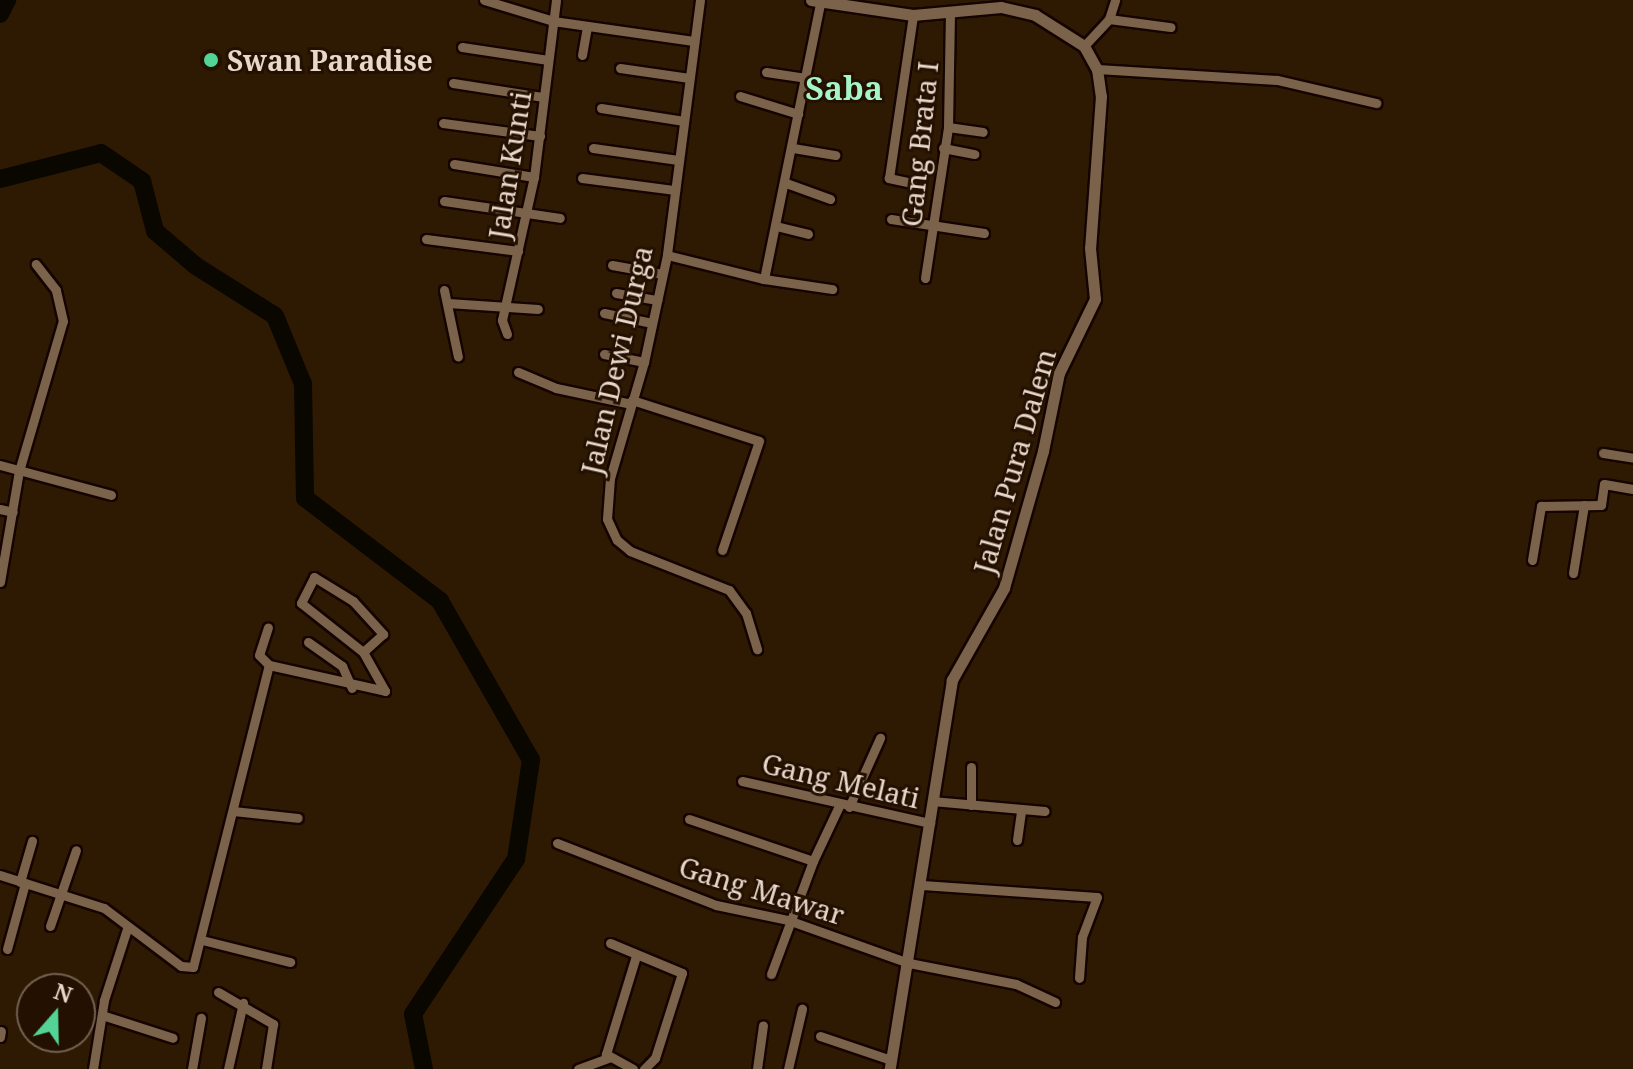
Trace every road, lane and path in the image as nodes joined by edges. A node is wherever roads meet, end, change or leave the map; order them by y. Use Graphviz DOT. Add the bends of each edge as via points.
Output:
graph roads {
  1 [pos="484,0"];
  2 [pos="556,0"];
  3 [pos="700,0"];
  4 [pos="1115,0"];
  5 [pos="818,1"];
  6 [pos="950,13"];
  7 [pos="913,15"];
  8 [pos="1109,19"];
  9 [pos="553,21"];
  10 [pos="587,26"];
  11 [pos="1170,27"];
  12 [pos="694,41"];
  13 [pos="1084,46"];
  14 [pos="462,47"];
  15 [pos="582,55"];
  16 [pos="548,60"];
  17 [pos="620,68"];
  18 [pos="1097,69"];
  19 [pos="766,72"];
  20 [pos="689,78"];
  21 [pos="806,78"];
  22 [pos="453,83"];
  23 [pos="740,96"];
  24 [pos="542,97"];
  25 [pos="1376,103"];
  26 [pos="601,108"];
  27 [pos="798,114"];
  28 [pos="684,121"];
  29 [pos="443,123"];
  30 [pos="948,127"];
  31 [pos="983,132"];
  32 [pos="540,136"];
  33 [pos="593,148"];
  34 [pos="793,148"];
  35 [pos="943,148"];
  36 [pos="974,154"];
  37 [pos="835,155"];
  38 [pos="678,160"];
  39 [pos="454,164"];
  40 [pos="534,177"];
  41 [pos="582,178"];
  42 [pos="786,183"];
  43 [pos="912,183"];
  44 [pos="675,190"];
  45 [pos="830,199"];
  46 [pos="444,201"];
  47 [pos="528,211"];
  48 [pos="560,218"];
  49 [pos="891,219"];
  50 [pos="935,224"];
  51 [pos="776,226"];
  52 [pos="984,233"];
  53 [pos="808,234"];
  54 [pos="426,239"];
  55 [pos="518,251"];
  56 [pos="667,255"];
  57 [pos="36,264"];
  58 [pos="612,265"];
  59 [pos="662,274"];
  60 [pos="925,278"];
  61 [pos="764,279"];
  62 [pos="832,289"];
  63 [pos="444,290"];
  64 [pos="616,293"];
  65 [pos="657,300"];
  66 [pos="448,303"];
  67 [pos="506,303"];
  68 [pos="538,309"];
  69 [pos="604,313"];
  70 [pos="652,323"];
  71 [pos="507,334"];
  72 [pos="604,354"];
  73 [pos="458,357"];
  74 [pos="644,362"];
  75 [pos="518,372"];
  76 [pos="631,402"];
  77 [pos="1603,453"];
  78 [pos="1633,458"];
  79 [pos="0,465"];
  80 [pos="19,471"];
  81 [pos="1633,489"];
  82 [pos="111,495"];
  83 [pos="1584,505"];
  84 [pos="0,509"];
  85 [pos="13,512"];
  86 [pos="722,550"];
  87 [pos="1532,560"];
  88 [pos="1573,573"];
  89 [pos="0,582"];
  90 [pos="268,627"];
  91 [pos="308,642"];
  92 [pos="757,649"];
  93 [pos="363,652"];
  94 [pos="269,665"];
  95 [pos="352,688"];
  96 [pos="880,738"];
  97 [pos="971,767"];
  98 [pos="742,781"];
  99 [pos="932,801"];
  100 [pos="971,805"];
  101 [pos="844,806"];
  102 [pos="233,811"];
  103 [pos="1021,811"];
  104 [pos="1045,811"];
  105 [pos="298,818"];
  106 [pos="689,819"];
  107 [pos="930,823"];
  108 [pos="1017,840"];
  109 [pos="32,841"];
  110 [pos="557,843"];
  111 [pos="76,850"];
  112 [pos="813,861"];
  113 [pos="0,875"];
  114 [pos="22,882"];
  115 [pos="922,885"];
  116 [pos="62,893"];
  117 [pos="788,920"];
  118 [pos="50,926"];
  119 [pos="127,929"];
  120 [pos="202,940"];
  121 [pos="610,943"];
  122 [pos="7,949"];
  123 [pos="636,956"];
  124 [pos="290,962"];
  125 [pos="909,963"];
  126 [pos="771,974"];
  127 [pos="1079,978"];
  128 [pos="218,992"];
  129 [pos="1055,1002"];
  130 [pos="243,1003"];
  131 [pos="802,1009"];
  132 [pos="105,1016"];
  133 [pos="201,1018"];
  134 [pos="763,1025"];
  135 [pos="820,1036"];
  136 [pos="173,1038"];
  137 [pos="608,1058"];
  138 [pos="890,1065"];
  139 [pos="93,1069"];
  140 [pos="192,1069"];
  141 [pos="228,1069"];
  142 [pos="266,1069"];
  143 [pos="578,1069"];
  144 [pos="633,1069"];
  145 [pos="644,1069"];
  146 [pos="757,1069"];
  147 [pos="788,1069"];
  1 -- 9 [label="street"];
  2 -- 9 [label="street, Jalan Kunti"];
  3 -- 12 [label="street, Jalan Dewi Durga"];
  4 -- 8 [label="street"];
  5 -- 7 [label="street, Jalan Pura Dalem"];
  5 -- 21 [label="street"];
  6 -- 7 [label="street, Jalan Pura Dalem"];
  6 -- 13 [label="street, Jalan Pura Dalem" via="1013,8 1054,25"];
  6 -- 30 [label="street, Gang Brata I"];
  7 -- 43 [label="street" via="889,178"];
  8 -- 11 [label="street"];
  8 -- 13 [label="street"];
  9 -- 10 [label="street"];
  9 -- 16 [label="street, Jalan Kunti"];
  10 -- 12 [label="street"];
  10 -- 15 [label="street"];
  12 -- 20 [label="street, Jalan Dewi Durga"];
  13 -- 18 [label="street, Jalan Pura Dalem"];
  14 -- 16 [label="street"];
  16 -- 24 [label="street, Jalan Kunti"];
  17 -- 20 [label="street"];
  18 -- 25 [label="street" via="1277,80"];
  18 -- 99 [label="street, Jalan Pura Dalem" via="1102,111 1090,239 1094,301 1059,373 1004,588 952,680"];
  19 -- 21 [label="street"];
  20 -- 28 [label="street, Jalan Dewi Durga"];
  21 -- 27 [label="street"];
  22 -- 24 [label="street"];
  23 -- 27 [label="street"];
  24 -- 32 [label="street, Jalan Kunti"];
  26 -- 28 [label="street"];
  27 -- 34 [label="street"];
  28 -- 38 [label="street, Jalan Dewi Durga"];
  29 -- 32 [label="street"];
  30 -- 31 [label="street"];
  30 -- 35 [label="street, Gang Brata I"];
  32 -- 40 [label="street, Jalan Kunti"];
  33 -- 38 [label="street"];
  34 -- 37 [label="street"];
  34 -- 42 [label="street"];
  35 -- 36 [label="street"];
  35 -- 50 [label="street, Gang Brata I"];
  38 -- 44 [label="street, Jalan Dewi Durga"];
  39 -- 40 [label="street"];
  40 -- 47 [label="street, Jalan Kunti"];
  41 -- 44 [label="street"];
  42 -- 45 [label="street"];
  42 -- 51 [label="street"];
  44 -- 56 [label="street, Jalan Dewi Durga"];
  46 -- 47 [label="street"];
  47 -- 48 [label="street"];
  47 -- 55 [label="street, Jalan Kunti"];
  49 -- 50 [label="street"];
  50 -- 52 [label="street"];
  50 -- 60 [label="street, Gang Brata I"];
  51 -- 53 [label="street"];
  51 -- 61 [label="street"];
  54 -- 55 [label="street"];
  55 -- 67 [label="street, Jalan Kunti"];
  56 -- 59 [label="street, Jalan Dewi Durga"];
  56 -- 61 [label="street"];
  57 -- 80 [label="street" via="56,290 63,321"];
  58 -- 59 [label="street"];
  59 -- 65 [label="street, Jalan Dewi Durga"];
  61 -- 62 [label="street"];
  63 -- 66 [label="street"];
  64 -- 65 [label="street"];
  65 -- 70 [label="street, Jalan Dewi Durga"];
  66 -- 67 [label="street"];
  66 -- 73 [label="street"];
  67 -- 68 [label="street"];
  67 -- 71 [label="street, Jalan Kunti"];
  69 -- 70 [label="street"];
  70 -- 74 [label="street, Jalan Dewi Durga"];
  72 -- 74 [label="street"];
  74 -- 76 [label="street, Jalan Dewi Durga"];
  75 -- 76 [label="street" via="556,388"];
  76 -- 86 [label="street" via="759,441"];
  76 -- 92 [label="street, Jalan Dewi Durga" via="607,493 612,532 630,551 729,590 746,613"];
  77 -- 78 [label="street"];
  79 -- 80 [label="street"];
  80 -- 82 [label="street"];
  80 -- 85 [label="street"];
  81 -- 83 [label="street" via="1604,484 1601,505"];
  83 -- 87 [label="street" via="1541,506"];
  83 -- 88 [label="street"];
  84 -- 85 [label="street"];
  85 -- 89 [label="street"];
  90 -- 94 [label="street" via="259,657"];
  91 -- 95 [label="street" via="342,666"];
  93 -- 93 [label="street" via="383,634 353,601 312,578 301,603"];
  93 -- 95 [label="street" via="386,689"];
  94 -- 95 [label="street"];
  94 -- 102 [label="street"];
  96 -- 101 [label="street"];
  97 -- 100 [label="street"];
  98 -- 101 [label="street, Gang Melati"];
  99 -- 100 [label="street"];
  99 -- 107 [label="street, Jalan Pura Dalem"];
  100 -- 103 [label="street"];
  101 -- 107 [label="street, Gang Melati"];
  101 -- 112 [label="street"];
  102 -- 105 [label="street"];
  102 -- 120 [label="street"];
  103 -- 104 [label="street"];
  103 -- 108 [label="street"];
  106 -- 112 [label="street"];
  107 -- 115 [label="street, Jalan Pura Dalem"];
  109 -- 114 [label="street"];
  110 -- 117 [label="street, Gang Mawar" via="716,905"];
  111 -- 116 [label="street"];
  112 -- 117 [label="street"];
  113 -- 114 [label="street"];
  114 -- 116 [label="street"];
  114 -- 122 [label="street"];
  115 -- 125 [label="street, Jalan Pura Dalem"];
  115 -- 127 [label="street" via="1097,897 1082,937"];
  116 -- 118 [label="street"];
  116 -- 119 [label="street" via="104,908"];
  117 -- 125 [label="street, Gang Mawar"];
  117 -- 126 [label="street"];
  119 -- 120 [label="street" via="186,968 195,965"];
  119 -- 132 [label="street" via="104,1000"];
  120 -- 124 [label="street"];
  121 -- 123 [label="street"];
  123 -- 137 [label="street"];
  123 -- 145 [label="street" via="678,968 682,976 655,1058"];
  125 -- 129 [label="street, Gang Mawar" via="1016,984"];
  125 -- 138 [label="street, Jalan Pura Dalem"];
  128 -- 130 [label="street"];
  130 -- 141 [label="street"];
  130 -- 142 [label="street" via="274,1027"];
  131 -- 147 [label="street"];
  132 -- 136 [label="street"];
  132 -- 139 [label="street"];
  133 -- 140 [label="street"];
  134 -- 146 [label="street"];
  135 -- 138 [label="street"];
  137 -- 143 [label="street"];
  137 -- 144 [label="street"];
}
